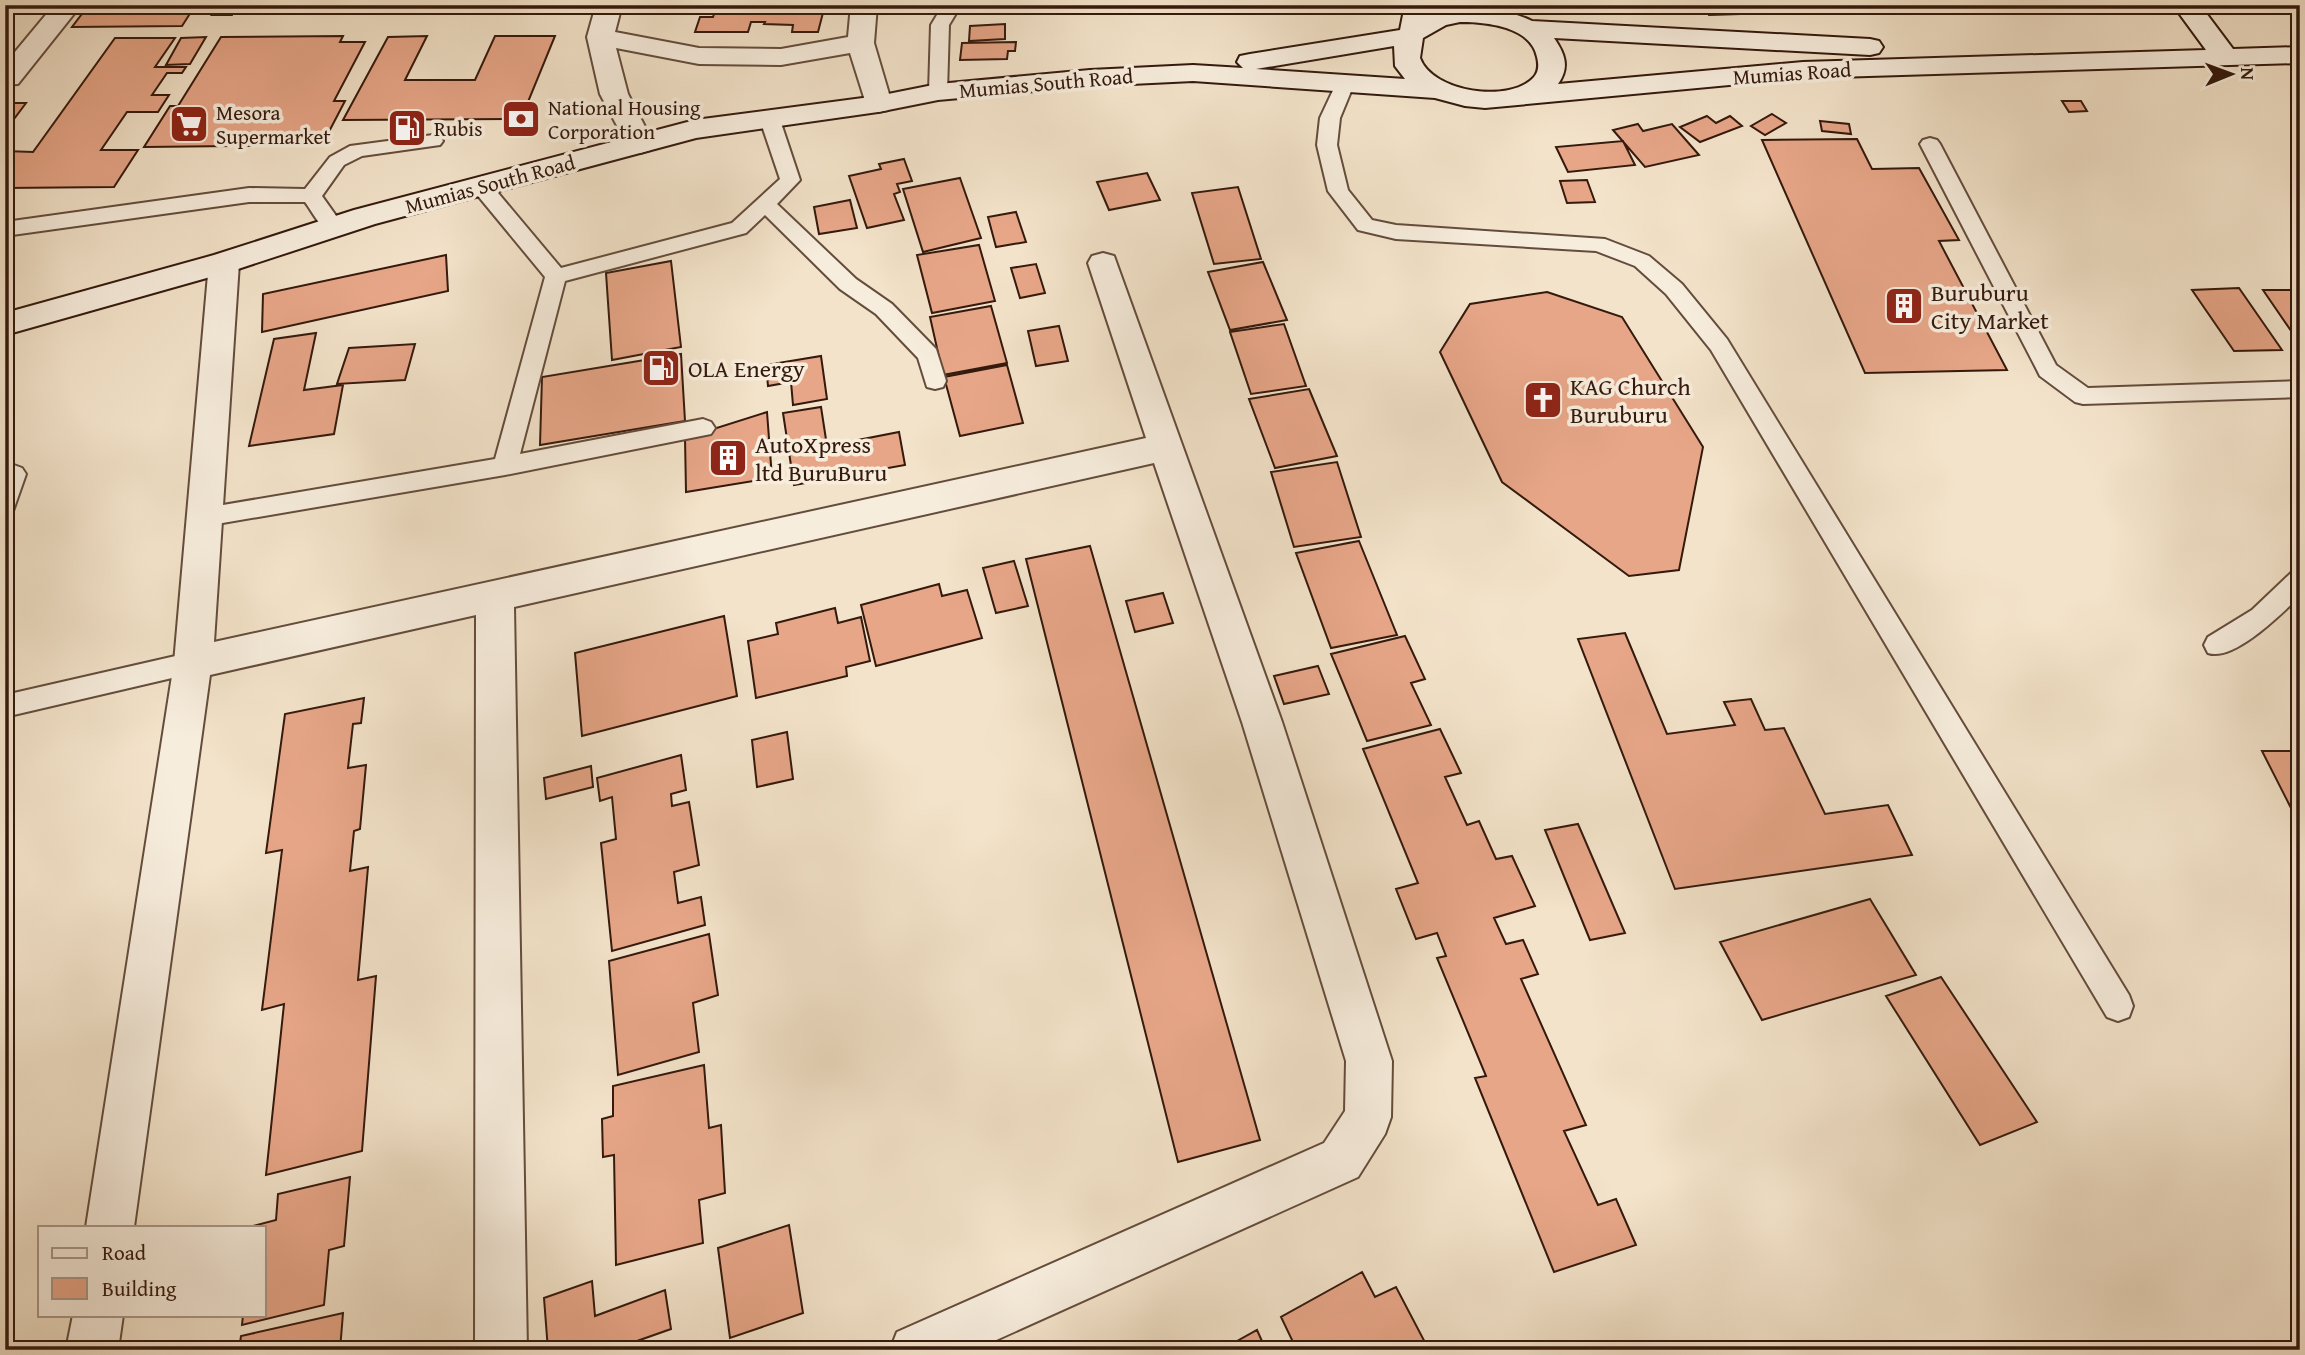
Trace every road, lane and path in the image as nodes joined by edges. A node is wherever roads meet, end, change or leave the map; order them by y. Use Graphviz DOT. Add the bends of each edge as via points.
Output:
graph roads {
  1 [pos="68,5"];
  2 [pos="609,5"];
  3 [pos="864,5"];
  4 [pos="952,5"];
  5 [pos="1418,5"];
  6 [pos="2186,5"];
  7 [pos="1511,18"];
  8 [pos="1409,36"];
  9 [pos="600,37"];
  10 [pos="861,43"];
  11 [pos="2300,55"];
  12 [pos="2227,59"];
  13 [pos="2065,62"];
  14 [pos="1193,73"];
  15 [pos="8,78"];
  16 [pos="1345,84"];
  17 [pos="1440,90"];
  18 [pos="938,92"];
  19 [pos="1519,96"];
  20 [pos="878,104"];
  21 [pos="769,117"];
  22 [pos="433,141"];
  23 [pos="640,144"];
  24 [pos="1930,144"];
  25 [pos="481,186"];
  26 [pos="311,196"];
  27 [pos="765,204"];
  28 [pos="334,227"];
  29 [pos="5,229"];
  30 [pos="224,263"];
  31 [pos="1103,263"];
  32 [pos="556,276"];
  33 [pos="5,324"];
  34 [pos="935,381"];
  35 [pos="2300,389"];
  36 [pos="704,428"];
  37 [pos="1166,447"];
  38 [pos="505,466"];
  39 [pos="14,474"];
  40 [pos="5,504"];
  41 [pos="205,517"];
  42 [pos="2300,580"];
  43 [pos="495,595"];
  44 [pos="2217,645"];
  45 [pos="193,663"];
  46 [pos="5,706"];
  47 [pos="2118,1006"];
  48 [pos="110,1226"];
  49 [pos="97,1316"];
  50 [pos="92,1350"];
  51 [pos="501,1350"];
  52 [pos="915,1350"];
  1 -- 15 [label="street"];
  2 -- 9 [label="street"];
  3 -- 10 [label="street"];
  4 -- 18 [label="lane" via="940,26"];
  5 -- 8 [label="street" via="1420,13"];
  6 -- 12 [label="street"];
  7 -- 8 [label="street" via="1448,16 1429,21"];
  7 -- 13 [label="street, Mumias Road" via="1622,36 1774,39"];
  7 -- 19 [label="street" via="1541,39 1553,65 1537,89"];
  8 -- 14 [label="street, Mumias South Road"];
  8 -- 17 [label="street" via="1405,50 1409,65 1420,79"];
  9 -- 10 [label="street" via="699,56 781,57"];
  9 -- 23 [label="street" via="614,94"];
  10 -- 20 [label="street"];
  11 -- 12 [label="street, Mumias Road"];
  12 -- 13 [label="street, Mumias Road"];
  13 -- 19 [label="street, Mumias Road" via="1803,70"];
  14 -- 16 [label="street, Mumias South Road"];
  14 -- 18 [label="street, Mumias South Road"];
  16 -- 17 [label="street, Mumias South Road"];
  16 -- 47 [label="lane" via="1330,118 1327,145 1338,191 1365,225 1396,232 1598,244 1642,261 1674,289 1719,345"];
  17 -- 19 [label="street" via="1466,99"];
  18 -- 20 [label="street, Mumias South Road"];
  20 -- 21 [label="street, Mumias South Road"];
  21 -- 23 [label="street, Mumias South Road"];
  21 -- 27 [label="lane" via="790,180"];
  22 -- 26 [label="lane" via="357,150 337,161"];
  23 -- 25 [label="street, Mumias South Road"];
  24 -- 35 [label="lane" via="2048,370 2083,396"];
  25 -- 28 [label="street, Mumias South Road"];
  25 -- 32 [label="lane"];
  26 -- 28 [label="lane"];
  26 -- 29 [label="lane" via="249,195"];
  27 -- 32 [label="lane" via="739,228"];
  27 -- 34 [label="lane" via="848,284 884,309 928,355"];
  28 -- 30 [label="street, Mumias South Road"];
  30 -- 33 [label="street, Mumias South Road"];
  30 -- 41 [label="street"];
  31 -- 37 [label="street"];
  32 -- 38 [label="lane"];
  36 -- 38 [label="lane"];
  37 -- 43 [label="street"];
  37 -- 52 [label="street" via="1262,722 1368,1061 1368,1118 1341,1160"];
  38 -- 41 [label="lane"];
  39 -- 40 [label="lane"];
  41 -- 45 [label="street"];
  42 -- 44 [label="lane" via="2261,617"];
  43 -- 45 [label="street"];
  43 -- 51 [label="street"];
  45 -- 46 [label="lane"];
  45 -- 48 [label="street"];
  49 -- 50 [label="street"];
}
